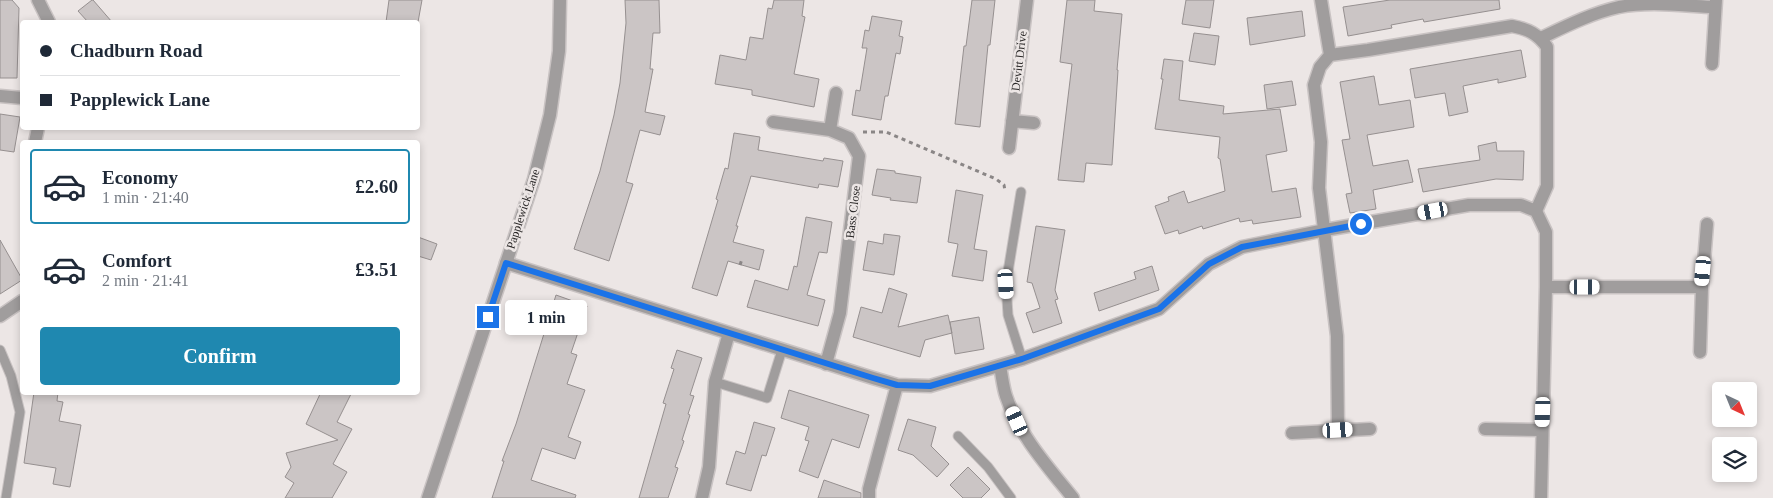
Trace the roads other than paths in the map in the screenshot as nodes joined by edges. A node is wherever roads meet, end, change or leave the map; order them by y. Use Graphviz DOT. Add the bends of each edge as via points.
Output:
graph roads {
  1 [pos="38,0"];
  2 [pos="560,0"];
  3 [pos="1027,0"];
  4 [pos="1321,0"];
  5 [pos="1716,4"];
  6 [pos="48,20"];
  7 [pos="1541,38"];
  8 [pos="1330,54"];
  9 [pos="1712,64"];
  10 [pos="836,93"];
  11 [pos="0,96"];
  12 [pos="20,98"];
  13 [pos="1012,121"];
  14 [pos="774,122"];
  15 [pos="1034,123"];
  16 [pos="830,130"];
  17 [pos="1009,148"];
  18 [pos="1021,192"];
  19 [pos="1536,212"];
  20 [pos="1707,224"];
  21 [pos="1325,230"];
  22 [pos="506,263"];
  23 [pos="1546,287"];
  24 [pos="1702,287"];
  25 [pos="20,302"];
  26 [pos="0,316"];
  27 [pos="729,333"];
  28 [pos="0,350"];
  29 [pos="782,350"];
  30 [pos="1700,352"];
  31 [pos="1022,359"];
  32 [pos="826,364"];
  33 [pos="1000,366"];
  34 [pos="715,382"];
  35 [pos="897,385"];
  36 [pos="1370,429"];
  37 [pos="1485,429"];
  38 [pos="1338,430"];
  39 [pos="1542,430"];
  40 [pos="1292,433"];
  41 [pos="958,436"];
  42 [pos="6,498"];
  43 [pos="428,498"];
  44 [pos="702,498"];
  45 [pos="869,498"];
  46 [pos="1011,498"];
  47 [pos="1073,498"];
  48 [pos="1541,498"];
  1 -- 6 [label="street"];
  2 -- 22 [label="street, Papplewick Lane" via="559,51 550,115 534,179"];
  3 -- 13 [label="street, Devitt Drive"];
  4 -- 8 [label="street"];
  5 -- 7 [label="street" via="1620,7 1586,17"];
  5 -- 9 [label="street"];
  7 -- 8 [label="street" via="1527,29 1512,26"];
  7 -- 19 [label="street" via="1547,48 1547,186"];
  8 -- 21 [label="street" via="1320,67 1314,85 1321,142 1319,188"];
  10 -- 16 [label="street"];
  11 -- 12 [label="street"];
  13 -- 15 [label="street"];
  13 -- 17 [label="street, Devitt Drive"];
  14 -- 16 [label="street"];
  16 -- 32 [label="street, Bass Close" via="849,138 859,156 840,313"];
  18 -- 31 [label="lane" via="1006,284 1008,315"];
  19 -- 21 [label="street" via="1521,206 1469,205"];
  19 -- 23 [label="street" via="1546,232"];
  20 -- 24 [label="street"];
  21 -- 31 [label="street" via="1242,247 1209,264 1159,309"];
  21 -- 38 [label="street" via="1337,336"];
  22 -- 27 [label="street"];
  22 -- 43 [label="street, Papplewick Lane"];
  23 -- 24 [label="street"];
  23 -- 39 [label="street"];
  24 -- 30 [label="street"];
  25 -- 26 [label="street"];
  27 -- 29 [label="street"];
  27 -- 34 [label="street"];
  28 -- 42 [label="lane" via="20,412"];
  29 -- 32 [label="street"];
  29 -- 34 [label="lane" via="767,398"];
  31 -- 33 [label="street"];
  32 -- 35 [label="street"];
  33 -- 35 [label="street" via="930,386"];
  33 -- 47 [label="street" via="1006,396 1017,421 1040,457"];
  34 -- 44 [label="street" via="709,467"];
  35 -- 45 [label="street"];
  36 -- 38 [label="street"];
  37 -- 39 [label="street"];
  38 -- 40 [label="street"];
  39 -- 48 [label="street"];
  41 -- 46 [label="lane" via="988,467"];
}
